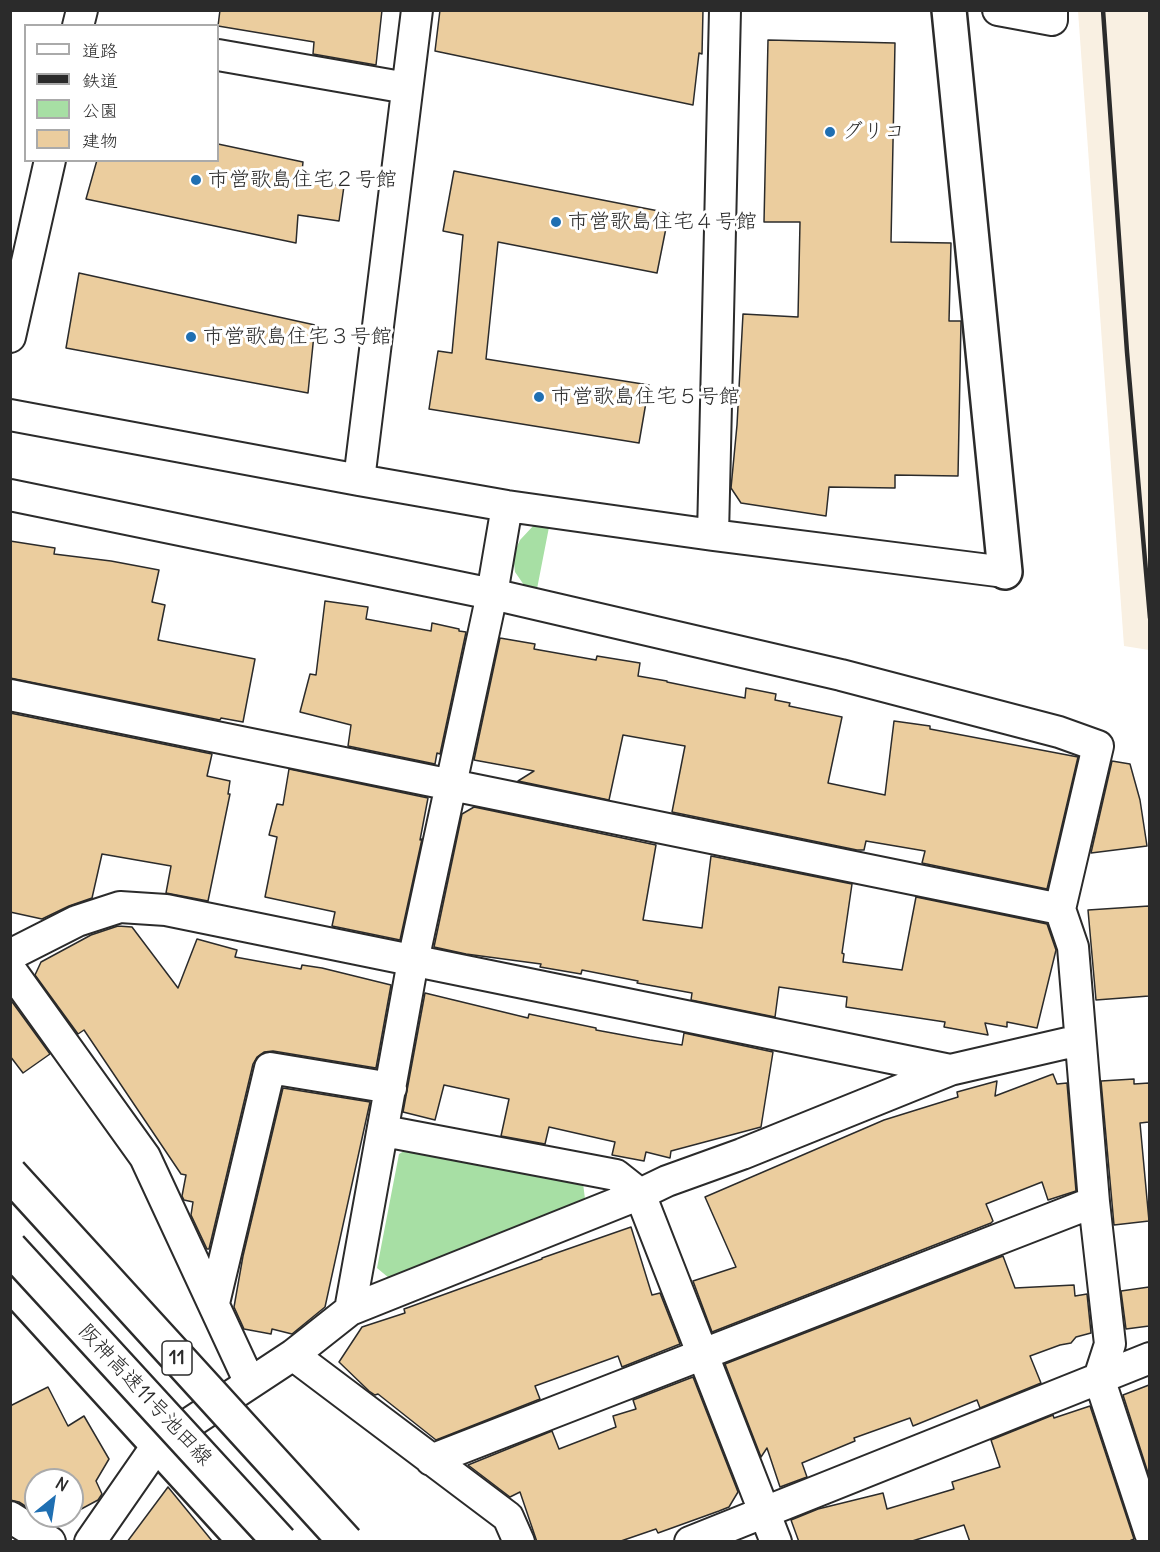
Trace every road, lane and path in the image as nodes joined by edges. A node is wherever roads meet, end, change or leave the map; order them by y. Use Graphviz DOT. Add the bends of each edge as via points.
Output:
graph roads {
  1 [pos="417,10"];
  2 [pos="725,10"];
  3 [pos="949,10"];
  4 [pos="998,10"];
  5 [pos="1052,10"];
  6 [pos="219,55"];
  7 [pos="407,88"];
  8 [pos="50,162"];
  9 [pos="10,337"];
  10 [pos="10,415"];
  11 [pos="359,480"];
  12 [pos="10,495"];
  13 [pos="507,506"];
  14 [pos="713,535"];
  15 [pos="1005,572"];
  16 [pos="492,594"];
  17 [pos="10,695"];
  18 [pos="452,784"];
  19 [pos="1060,909"];
  20 [pos="10,955"];
  21 [pos="413,961"];
  22 [pos="10,969"];
  23 [pos="1080,1040"];
  24 [pos="950,1070"];
  25 [pos="391,1088"];
  26 [pos="384,1131"];
  27 [pos="10,1174"];
  28 [pos="640,1194"];
  29 [pos="1094,1202"];
  30 [pos="10,1248"];
  31 [pos="10,1283"];
  32 [pos="213,1303"];
  33 [pos="350,1310"];
  34 [pos="292,1355"];
  35 [pos="702,1355"];
  36 [pos="1149,1358"];
  37 [pos="1099,1378"];
  38 [pos="250,1383"];
  39 [pos="158,1444"];
  40 [pos="431,1460"];
  41 [pos="766,1511"];
  42 [pos="10,1517"];
  43 [pos="1149,1533"];
  44 [pos="50,1542"];
  45 [pos="90,1542"];
  46 [pos="246,1542"];
  47 [pos="280,1542"];
  48 [pos="346,1542"];
  49 [pos="519,1542"];
  50 [pos="690,1542"];
  51 [pos="777,1542"];
  1 -- 7 [label="street"];
  2 -- 14 [label="street"];
  3 -- 15 [label="main road"];
  4 -- 5 [label="street" via="1052,20"];
  6 -- 7 [label="street"];
  7 -- 11 [label="street"];
  8 -- 9 [label="street"];
  10 -- 11 [label="street"];
  11 -- 13 [label="street"];
  12 -- 16 [label="street"];
  13 -- 14 [label="street"];
  13 -- 16 [label="street"];
  14 -- 15 [label="street"];
  16 -- 18 [label="street"];
  16 -- 19 [label="street" via="841,675 1059,732 1098,746"];
  17 -- 18 [label="street"];
  18 -- 19 [label="street"];
  18 -- 21 [label="street"];
  19 -- 23 [label="street" via="1073,947"];
  20 -- 21 [label="street" via="77,921 120,907 166,910"];
  21 -- 24 [label="street"];
  21 -- 25 [label="street"];
  22 -- 32 [label="street" via="145,1157"];
  23 -- 24 [label="street"];
  23 -- 29 [label="street"];
  24 -- 28 [label="street"];
  25 -- 26 [label="street"];
  25 -- 32 [label="street" via="270,1068"];
  26 -- 28 [label="street" via="616,1175"];
  26 -- 33 [label="street"];
  27 -- 48 [label="main road, 11, bridge"];
  28 -- 33 [label="street"];
  28 -- 35 [label="street"];
  29 -- 35 [label="street"];
  29 -- 37 [label="street" via="1110,1344"];
  30 -- 47 [label="main road, 阪神高速11号池田線 / 11, bridge"];
  31 -- 39 [label="main road"];
  32 -- 38 [label="street"];
  33 -- 34 [label="street"];
  34 -- 38 [label="street"];
  34 -- 40 [label="street"];
  35 -- 40 [label="street"];
  35 -- 41 [label="street"];
  36 -- 37 [label="street"];
  37 -- 41 [label="street"];
  37 -- 43 [label="street"];
  38 -- 39 [label="street"];
  39 -- 45 [label="street"];
  39 -- 46 [label="main road"];
  40 -- 49 [label="street" via="508,1517"];
  41 -- 50 [label="street"];
  41 -- 51 [label="street"];
  42 -- 44 [label="street"];
}
